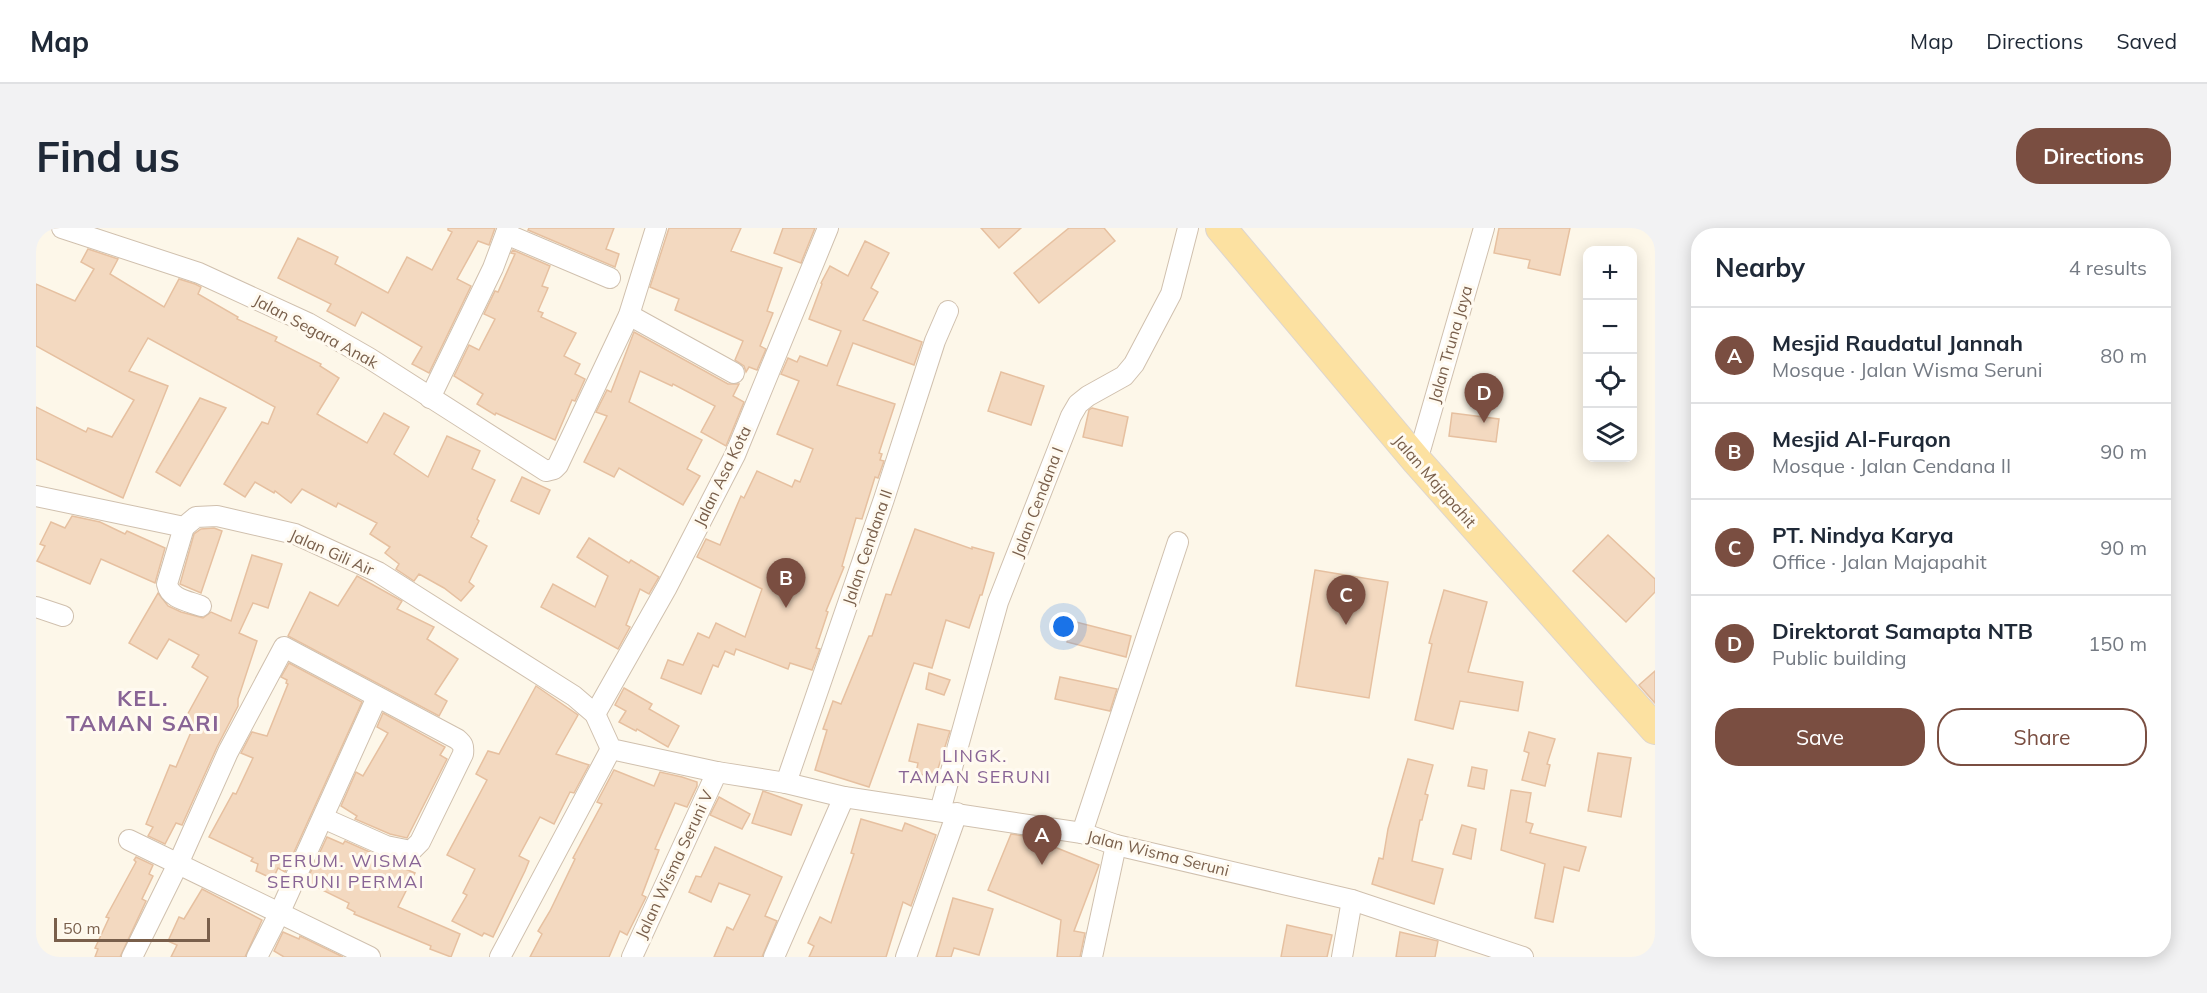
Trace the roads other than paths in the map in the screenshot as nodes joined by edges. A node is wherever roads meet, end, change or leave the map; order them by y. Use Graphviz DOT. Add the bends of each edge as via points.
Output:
graph roads {
  1 [pos="62,228"];
  2 [pos="656,228"];
  3 [pos="828,228"];
  4 [pos="1188,228"];
  5 [pos="1221,228"];
  6 [pos="1484,228"];
  7 [pos="507,231"];
  8 [pos="610,278"];
  9 [pos="948,311"];
  10 [pos="629,315"];
  11 [pos="734,373"];
  12 [pos="430,398"];
  13 [pos="1417,461"];
  14 [pos="36,496"];
  15 [pos="184,527"];
  16 [pos="1178,542"];
  17 [pos="201,606"];
  18 [pos="36,607"];
  19 [pos="63,616"];
  20 [pos="377,698"];
  21 [pos="595,714"];
  22 [pos="1655,729"];
  23 [pos="611,749"];
  24 [pos="717,772"];
  25 [pos="786,783"];
  26 [pos="844,797"];
  27 [pos="948,812"];
  28 [pos="323,818"];
  29 [pos="1082,833"];
  30 [pos="129,840"];
  31 [pos="1116,845"];
  32 [pos="178,864"];
  33 [pos="1352,900"];
  34 [pos="279,914"];
  35 [pos="132,957"];
  36 [pos="256,957"];
  37 [pos="370,957"];
  38 [pos="500,957"];
  39 [pos="632,957"];
  40 [pos="774,957"];
  41 [pos="906,957"];
  42 [pos="1092,957"];
  43 [pos="1342,957"];
  44 [pos="1523,957"];
  1 -- 12 [label="street, Jalan Segara Anak" via="199,273 268,303 369,358"];
  2 -- 10 [label="street"];
  3 -- 21 [label="street, Jalan Asa Kota" via="735,455"];
  4 -- 27 [label="street, Jalan Cendana I" via="1171,294 1134,364 1124,376 1078,404 1071,416 998,602"];
  5 -- 13 [label="main road, Jalan Majapahit"];
  6 -- 13 [label="street, Jalan Truna Jaya"];
  7 -- 8 [label="street"];
  7 -- 12 [label="street" via="494,268"];
  9 -- 25 [label="street, Jalan Cendana II"];
  10 -- 11 [label="street"];
  10 -- 12 [label="street, Jalan Segara Anak" via="558,465 551,470 542,470"];
  13 -- 22 [label="main road, Jalan Majapahit"];
  14 -- 15 [label="street"];
  15 -- 17 [label="street" via="167,588 172,596"];
  15 -- 21 [label="street, Jalan Gili Air" via="196,517 217,516 295,534 316,543 378,572 574,696"];
  16 -- 29 [label="street"];
  18 -- 19 [label="street"];
  20 -- 28 [label="street"];
  20 -- 28 [label="street" via="457,739 463,744 463,754 420,842 411,851 386,846"];
  20 -- 32 [label="street" via="284,647 228,752"];
  21 -- 23 [label="street"];
  23 -- 24 [label="street, Jalan Wisma Seruni"];
  23 -- 38 [label="street"];
  24 -- 25 [label="street, Jalan Wisma Seruni"];
  24 -- 39 [label="street, Jalan Wisma Seruni V"];
  25 -- 26 [label="street, Jalan Wisma Seruni"];
  26 -- 27 [label="street, Jalan Wisma Seruni"];
  26 -- 40 [label="street"];
  27 -- 29 [label="street, Jalan Wisma Seruni"];
  27 -- 41 [label="street, Jalan Cendana I"];
  28 -- 34 [label="street"];
  29 -- 31 [label="street, Jalan Wisma Seruni"];
  30 -- 32 [label="street"];
  31 -- 33 [label="street, Jalan Wisma Seruni"];
  31 -- 42 [label="street"];
  32 -- 34 [label="street"];
  32 -- 35 [label="street"];
  33 -- 43 [label="street"];
  33 -- 44 [label="street, Jalan Wisma Seruni"];
  34 -- 36 [label="street"];
  34 -- 37 [label="street"];
}
